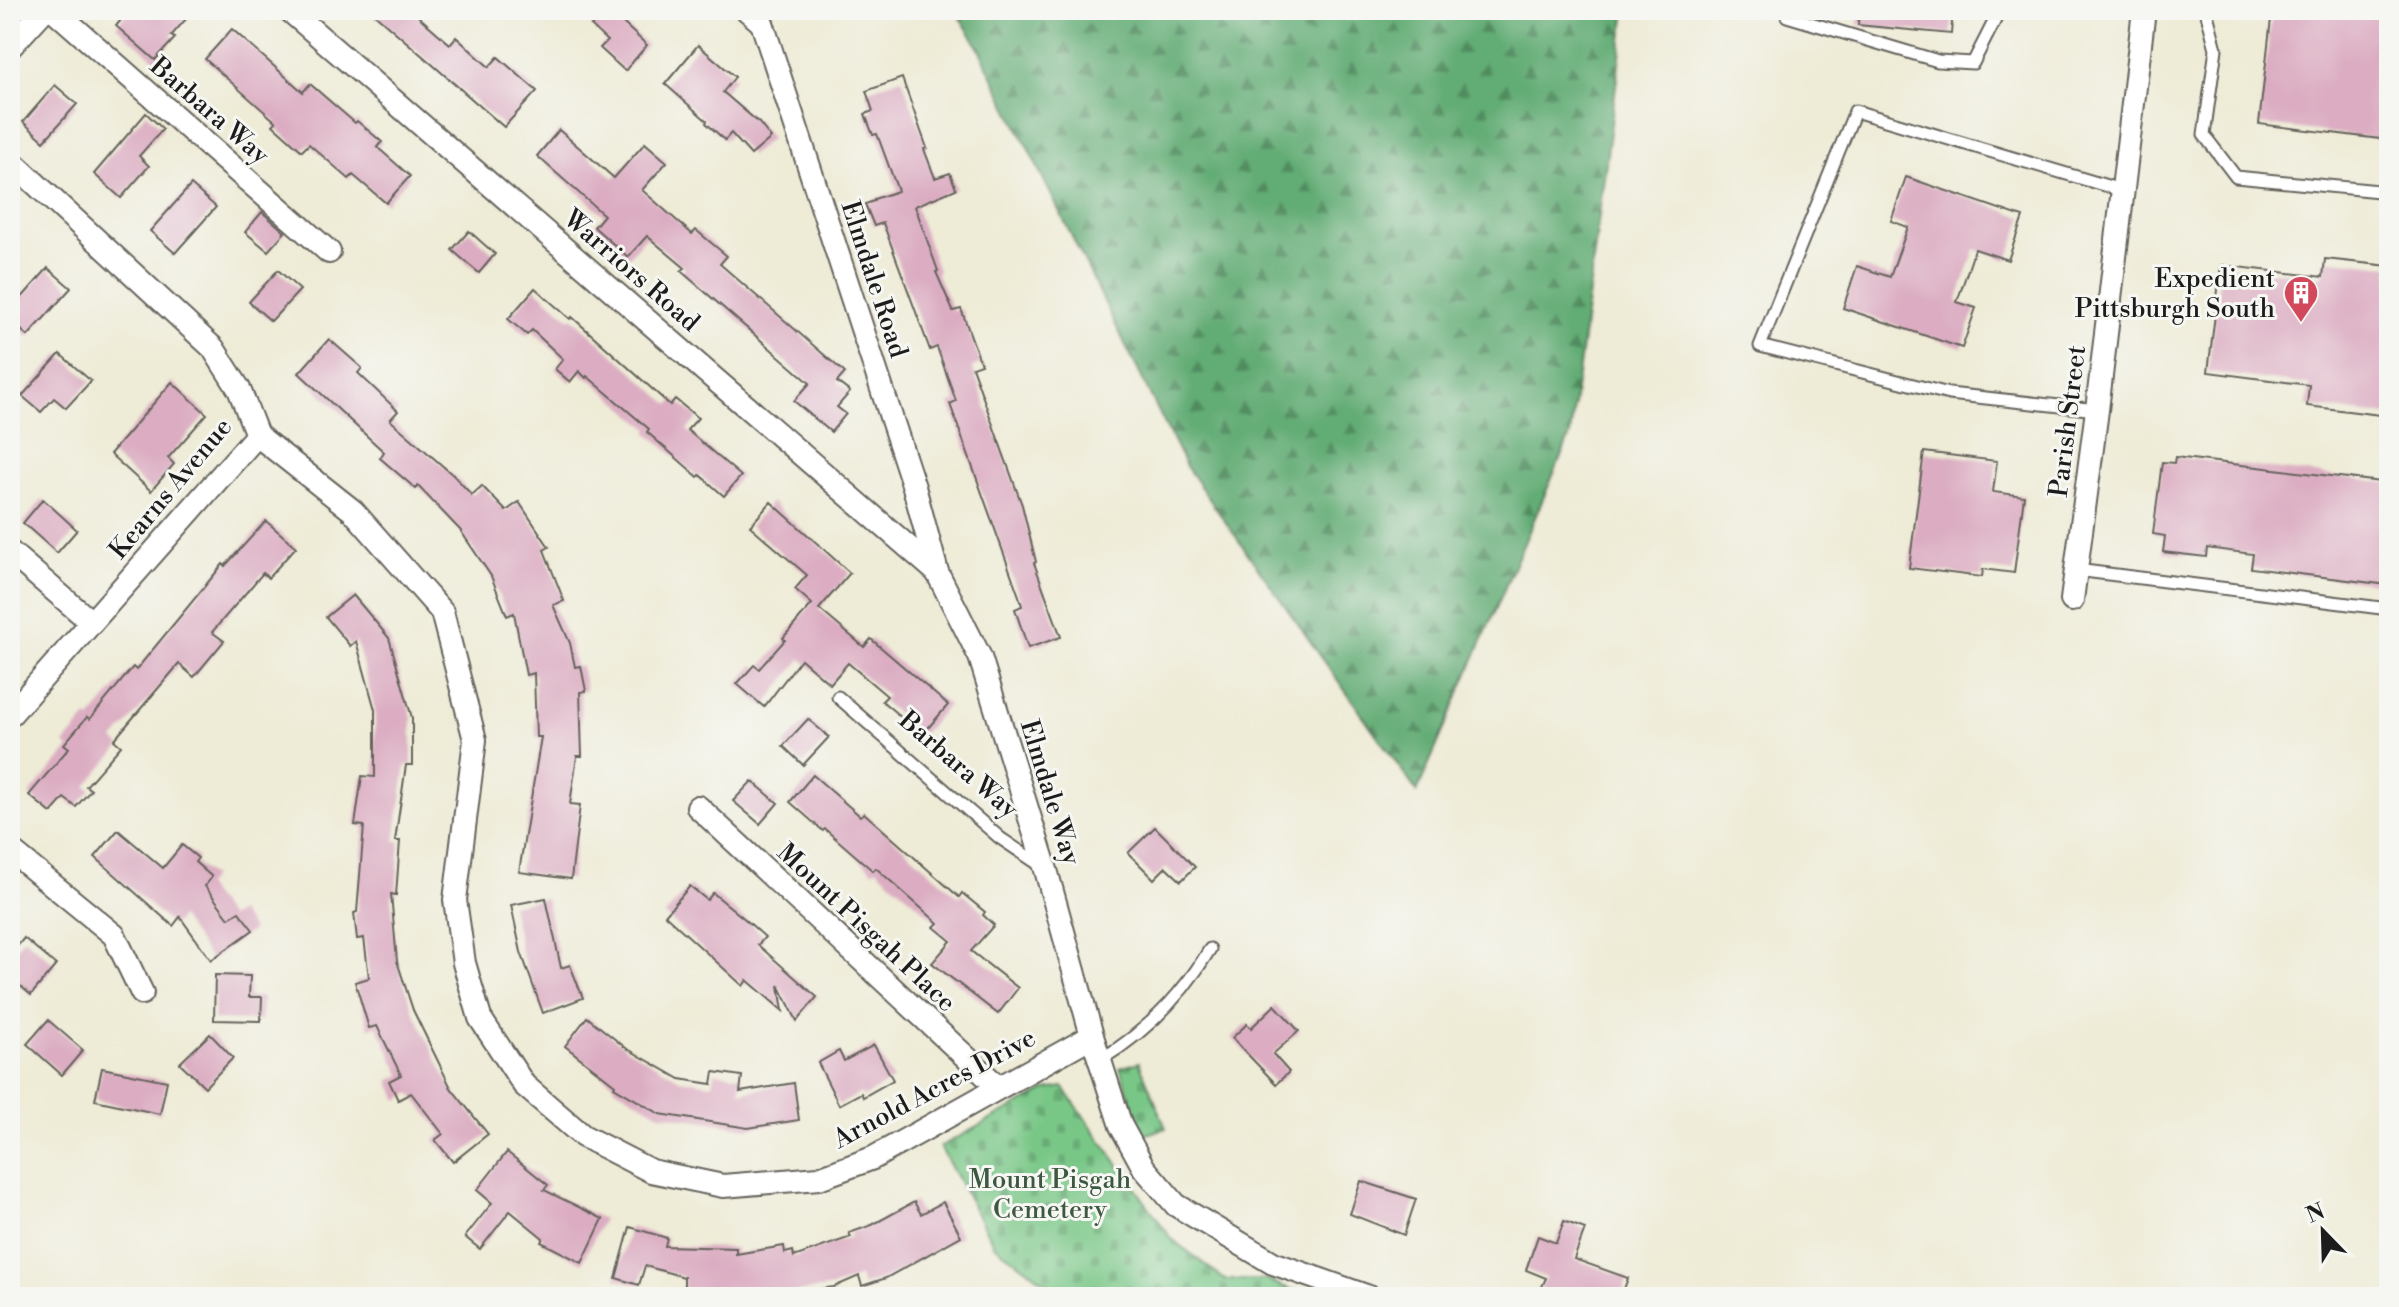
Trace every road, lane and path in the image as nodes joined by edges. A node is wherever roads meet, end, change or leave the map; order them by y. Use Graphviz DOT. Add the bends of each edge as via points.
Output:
graph roads {
  1 [pos="44,10"];
  2 [pos="54,10"];
  3 [pos="289,10"];
  4 [pos="747,10"];
  5 [pos="1788,10"];
  6 [pos="2000,10"];
  7 [pos="2144,10"];
  8 [pos="2206,10"];
  9 [pos="10,47"];
  10 [pos="10,160"];
  11 [pos="2124,191"];
  12 [pos="2389,192"];
  13 [pos="329,252"];
  14 [pos="2097,410"];
  15 [pos="257,435"];
  16 [pos="10,552"];
  17 [pos="2076,570"];
  18 [pos="937,572"];
  19 [pos="2072,600"];
  20 [pos="2389,609"];
  21 [pos="91,622"];
  22 [pos="838,697"];
  23 [pos="10,715"];
  24 [pos="698,807"];
  25 [pos="10,850"];
  26 [pos="1046,870"];
  27 [pos="1210,949"];
  28 [pos="142,993"];
  29 [pos="1092,1036"];
  30 [pos="1100,1060"];
  31 [pos="998,1087"];
  32 [pos="1369,1297"];
  1 -- 9 [label="street"];
  2 -- 13 [label="street, Barbara Way"];
  3 -- 18 [label="street, Warriors Road"];
  4 -- 18 [label="street, Elmdale Road" via="762,23"];
  5 -- 6 [label="lane" via="1787,16 1938,61 1973,63"];
  7 -- 11 [label="street, Parish Street"];
  8 -- 12 [label="lane" via="2216,49 2204,135 2236,177"];
  10 -- 15 [label="street, Kearns Avenue" via="213,348 239,389"];
  11 -- 14 [label="street, Parish Street"];
  11 -- 14 [label="lane" via="1855,111 1760,346 1949,394"];
  14 -- 17 [label="street, Parish Street"];
  15 -- 21 [label="street, Kearns Avenue"];
  15 -- 31 [label="street, Arnold Acres Drive" via="353,511 442,612 475,740 455,900 464,963 480,1018 524,1085 583,1136 637,1164 723,1186 819,1178 873,1158"];
  16 -- 21 [label="street"];
  17 -- 19 [label="street, Parish Street"];
  17 -- 20 [label="lane"];
  18 -- 26 [label="street, Elmdale Way" via="980,657"];
  21 -- 23 [label="street, Kearns Avenue"];
  22 -- 26 [label="lane, Barbara Way" via="1000,838"];
  24 -- 31 [label="street, Mount Pisgah Place"];
  25 -- 28 [label="street" via="114,935"];
  26 -- 29 [label="street, Elmdale Way"];
  27 -- 30 [label="lane" via="1192,978 1149,1022"];
  29 -- 30 [label="street"];
  29 -- 31 [label="street, Arnold Acres Drive"];
  30 -- 32 [label="street" via="1121,1126 1144,1168 1176,1205 1273,1263"];
}
